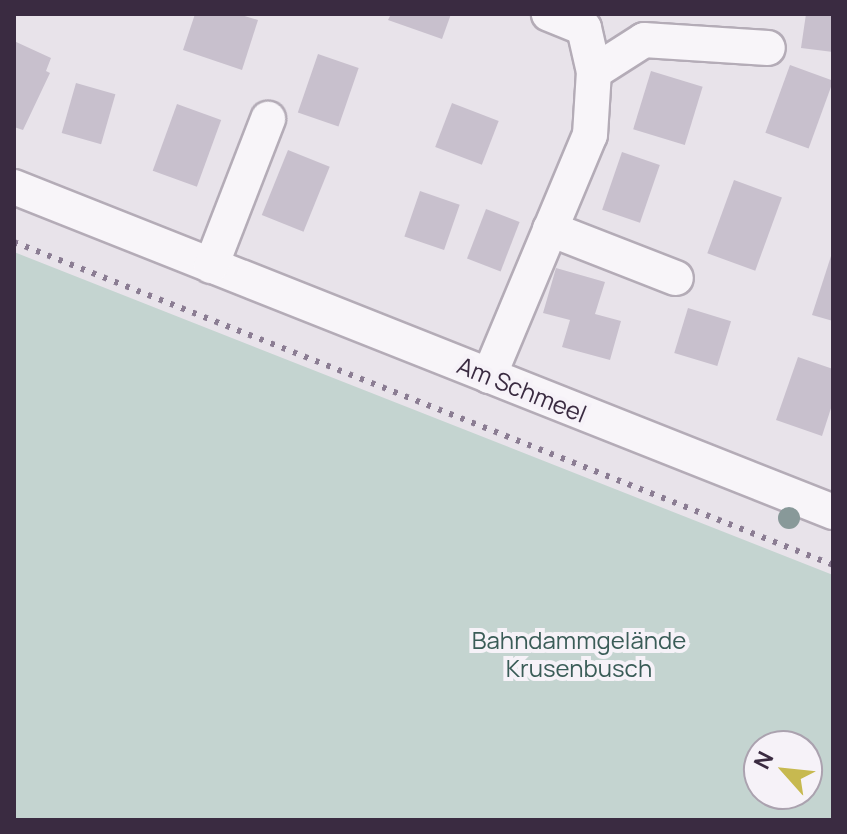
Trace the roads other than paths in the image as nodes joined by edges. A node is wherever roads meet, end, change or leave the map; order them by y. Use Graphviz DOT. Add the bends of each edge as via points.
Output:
graph roads {
  1 [pos="549,14"];
  2 [pos="768,48"];
  3 [pos="594,72"];
  4 [pos="268,119"];
  5 [pos="14,187"];
  6 [pos="550,229"];
  7 [pos="211,266"];
  8 [pos="676,278"];
  9 [pos="489,376"];
  10 [pos="833,512"];
  1 -- 3 [label="street" via="584,28"];
  2 -- 3 [label="street" via="644,40"];
  3 -- 6 [label="street" via="590,135"];
  4 -- 7 [label="street"];
  5 -- 7 [label="street, Am Schmeel"];
  6 -- 8 [label="street"];
  6 -- 9 [label="street"];
  7 -- 9 [label="street, Am Schmeel"];
  9 -- 10 [label="street, Am Schmeel"];
}
